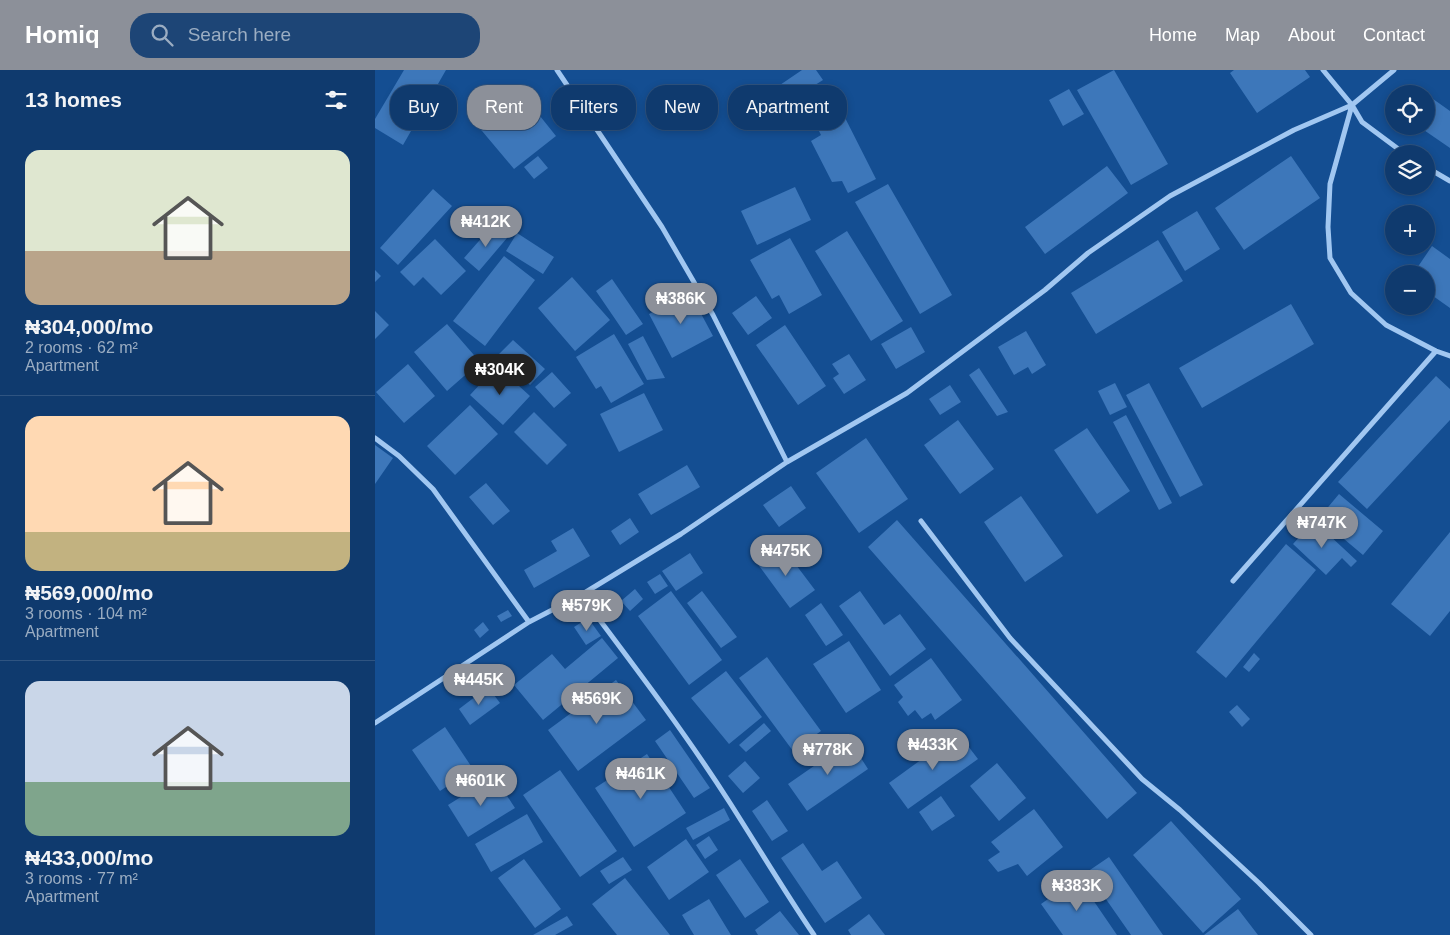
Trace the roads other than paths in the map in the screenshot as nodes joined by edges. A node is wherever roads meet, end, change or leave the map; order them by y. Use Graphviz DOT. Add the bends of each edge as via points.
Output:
graph roads {
  1 [pos="557,70"];
  2 [pos="1323,70"];
  3 [pos="1394,70"];
  4 [pos="1352,105"];
  5 [pos="1393,145"];
  6 [pos="1435,173"];
  7 [pos="1450,182"];
  8 [pos="1436,351"];
  9 [pos="1450,356"];
  10 [pos="375,438"];
  11 [pos="787,462"];
  12 [pos="921,521"];
  13 [pos="1233,581"];
  14 [pos="581,595"];
  15 [pos="529,622"];
  16 [pos="375,723"];
  17 [pos="814,935"];
  18 [pos="1311,935"];
  1 -- 11 [label="street" via="662,227 713,315"];
  2 -- 4 [label="street"];
  3 -- 4 [label="street"];
  4 -- 5 [label="street" via="1362,122"];
  4 -- 8 [label="street" via="1330,184 1330,258 1351,293 1386,325"];
  4 -- 11 [label="street" via="1294,130 1170,196 1088,253 1045,290 907,393"];
  6 -- 7 [label="street"];
  8 -- 9 [label="street"];
  8 -- 13 [label="street"];
  10 -- 15 [label="street" via="433,489"];
  11 -- 14 [label="street" via="681,534"];
  12 -- 18 [label="street" via="1010,638 1142,779 1180,810"];
  14 -- 15 [label="street"];
  14 -- 17 [label="street" via="702,762"];
  15 -- 16 [label="street"];
}
